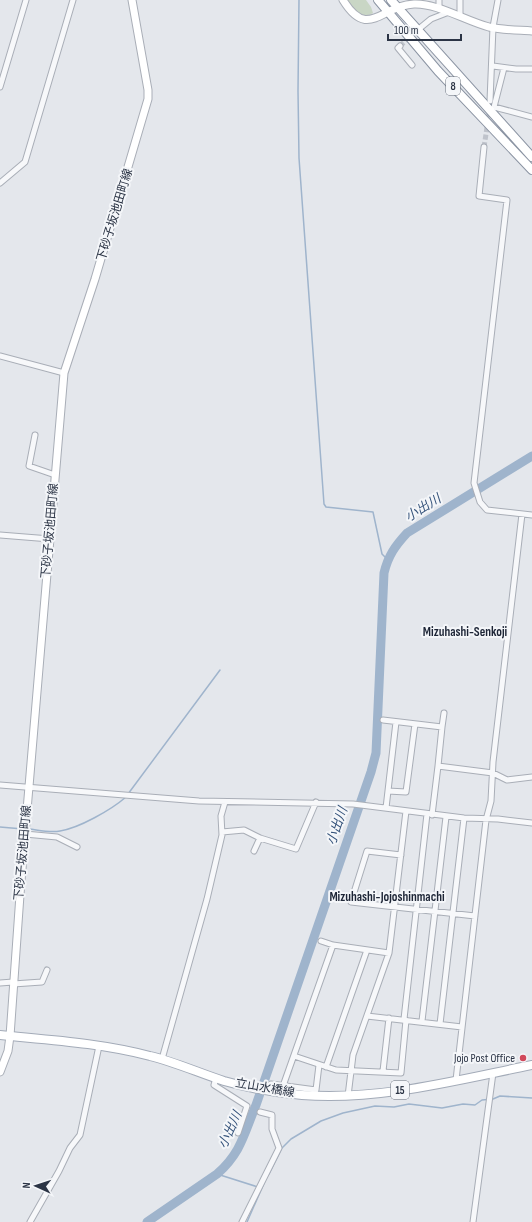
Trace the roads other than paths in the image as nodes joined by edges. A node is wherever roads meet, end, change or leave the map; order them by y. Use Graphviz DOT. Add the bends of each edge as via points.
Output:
graph roads {
  1 [pos="26,0"];
  2 [pos="73,0"];
  3 [pos="132,0"];
  4 [pos="343,0"];
  5 [pos="378,0"];
  6 [pos="390,0"];
  7 [pos="421,0"];
  8 [pos="439,0"];
  9 [pos="460,0"];
  10 [pos="498,0"];
  11 [pos="396,7"];
  12 [pos="430,7"];
  13 [pos="439,9"];
  14 [pos="388,12"];
  15 [pos="449,12"];
  16 [pos="460,16"];
  17 [pos="493,27"];
  18 [pos="420,28"];
  19 [pos="532,31"];
  20 [pos="400,46"];
  21 [pos="412,65"];
  22 [pos="493,66"];
  23 [pos="504,68"];
  24 [pos="532,69"];
  25 [pos="0,87"];
  26 [pos="490,101"];
  27 [pos="532,117"];
  28 [pos="484,147"];
  29 [pos="532,157"];
  30 [pos="532,170"];
  31 [pos="0,183"];
  32 [pos="0,356"];
  33 [pos="64,373"];
  34 [pos="35,435"];
  35 [pos="55,475"];
  36 [pos="522,514"];
  37 [pos="532,515"];
  38 [pos="0,534"];
  39 [pos="50,539"];
  40 [pos="444,713"];
  41 [pos="383,720"];
  42 [pos="396,722"];
  43 [pos="415,724"];
  44 [pos="442,727"];
  45 [pos="438,766"];
  46 [pos="493,773"];
  47 [pos="532,777"];
  48 [pos="0,785"];
  49 [pos="29,787"];
  50 [pos="388,791"];
  51 [pos="225,802"];
  52 [pos="316,802"];
  53 [pos="386,808"];
  54 [pos="406,811"];
  55 [pos="430,815"];
  56 [pos="446,816"];
  57 [pos="464,818"];
  58 [pos="486,820"];
  59 [pos="532,823"];
  60 [pos="222,832"];
  61 [pos="25,834"];
  62 [pos="260,838"];
  63 [pos="78,847"];
  64 [pos="254,851"];
  65 [pos="401,855"];
  66 [pos="395,908"];
  67 [pos="416,910"];
  68 [pos="434,912"];
  69 [pos="453,914"];
  70 [pos="475,916"];
  71 [pos="320,940"];
  72 [pos="333,945"];
  73 [pos="367,950"];
  74 [pos="389,953"];
  75 [pos="47,970"];
  76 [pos="0,982"];
  77 [pos="13,983"];
  78 [pos="366,1016"];
  79 [pos="389,1018"];
  80 [pos="405,1019"];
  81 [pos="422,1021"];
  82 [pos="440,1024"];
  83 [pos="462,1027"];
  84 [pos="0,1035"];
  85 [pos="10,1036"];
  86 [pos="99,1046"];
  87 [pos="294,1056"];
  88 [pos="162,1059"];
  89 [pos="319,1065"];
  90 [pos="532,1065"];
  91 [pos="326,1067"];
  92 [pos="351,1070"];
  93 [pos="383,1071"];
  94 [pos="0,1072"];
  95 [pos="493,1073"];
  96 [pos="216,1078"];
  97 [pos="456,1080"];
  98 [pos="283,1086"];
  99 [pos="269,1087"];
  100 [pos="348,1096"];
  101 [pos="260,1112"];
  102 [pos="238,1133"];
  103 [pos="30,1222"];
  104 [pos="242,1222"];
  105 [pos="473,1222"];
  1 -- 25 [label="street"];
  2 -- 31 [label="street" via="25,162"];
  3 -- 33 [label="main road, 下砂子坂池田町線" via="148,100"];
  4 -- 14 [label="main road" via="349,10 362,19 371,20"];
  5 -- 14 [label="main road, 8"];
  6 -- 11 [label="main road, 8"];
  7 -- 12 [label="street"];
  8 -- 13 [label="street"];
  9 -- 16 [label="street"];
  10 -- 17 [label="street"];
  11 -- 12 [label="main road" via="415,4"];
  11 -- 14 [label="main road"];
  11 -- 29 [label="main road, 8"];
  12 -- 13 [label="main road"];
  13 -- 15 [label="main road"];
  14 -- 30 [label="main road, 8" via="438,71"];
  15 -- 16 [label="main road"];
  15 -- 18 [label="street" via="431,19"];
  16 -- 17 [label="main road"];
  17 -- 19 [label="main road"];
  17 -- 22 [label="street"];
  20 -- 21 [label="street" via="398,48"];
  22 -- 23 [label="street"];
  22 -- 26 [label="street"];
  23 -- 24 [label="street"];
  23 -- 27 [label="street" via="494,107"];
  28 -- 36 [label="street" via="479,196 507,200 474,482 480,502 487,510"];
  32 -- 33 [label="street"];
  33 -- 35 [label="main road, 下砂子坂池田町線"];
  34 -- 35 [label="street" via="29,466"];
  35 -- 39 [label="main road, 下砂子坂池田町線"];
  36 -- 37 [label="street"];
  36 -- 46 [label="street"];
  38 -- 39 [label="street"];
  39 -- 49 [label="main road, 下砂子坂池田町線"];
  40 -- 44 [label="street"];
  41 -- 42 [label="street"];
  42 -- 43 [label="street"];
  42 -- 50 [label="street"];
  43 -- 44 [label="street"];
  43 -- 50 [label="street" via="406,792"];
  44 -- 45 [label="street"];
  45 -- 46 [label="street"];
  45 -- 55 [label="street"];
  46 -- 47 [label="street" via="507,780"];
  46 -- 58 [label="street"];
  48 -- 49 [label="street"];
  49 -- 51 [label="street"];
  49 -- 61 [label="main road, 下砂子坂池田町線"];
  50 -- 53 [label="street"];
  51 -- 52 [label="street"];
  51 -- 60 [label="street" via="221,816"];
  52 -- 53 [label="street"];
  52 -- 62 [label="street" via="296,849"];
  53 -- 54 [label="street"];
  54 -- 55 [label="street"];
  54 -- 65 [label="street"];
  55 -- 56 [label="street"];
  55 -- 67 [label="street"];
  56 -- 57 [label="street"];
  56 -- 68 [label="street"];
  57 -- 58 [label="street"];
  57 -- 69 [label="street"];
  58 -- 59 [label="street"];
  58 -- 70 [label="street"];
  60 -- 62 [label="street" via="244,830"];
  60 -- 88 [label="street" via="207,899"];
  61 -- 63 [label="street" via="57,837"];
  61 -- 77 [label="main road, 下砂子坂池田町線"];
  62 -- 64 [label="street"];
  65 -- 66 [label="street"];
  65 -- 66 [label="street" via="367,851 351,902"];
  66 -- 67 [label="street"];
  66 -- 74 [label="street"];
  67 -- 68 [label="street"];
  67 -- 80 [label="street"];
  68 -- 69 [label="street"];
  68 -- 81 [label="street"];
  69 -- 70 [label="street"];
  69 -- 82 [label="street"];
  70 -- 83 [label="street"];
  71 -- 72 [label="street"];
  72 -- 73 [label="street"];
  72 -- 87 [label="street"];
  73 -- 74 [label="street"];
  73 -- 91 [label="street"];
  74 -- 78 [label="street"];
  75 -- 77 [label="street" via="42,982"];
  76 -- 77 [label="street"];
  77 -- 85 [label="main road, 下砂子坂池田町線"];
  78 -- 79 [label="street"];
  78 -- 92 [label="street" via="353,1055"];
  79 -- 80 [label="street"];
  79 -- 93 [label="street"];
  80 -- 81 [label="street"];
  80 -- 93 [label="street" via="400,1072"];
  81 -- 82 [label="street"];
  82 -- 83 [label="street"];
  83 -- 97 [label="street"];
  84 -- 85 [label="main road, 立山水橋線 / 15"];
  85 -- 86 [label="main road, 立山水橋線 / 15"];
  85 -- 94 [label="main road, 下砂子坂池田町線" via="8,1051"];
  86 -- 88 [label="main road, 立山水橋線 / 15"];
  86 -- 103 [label="street" via="80,1135 70,1148"];
  87 -- 89 [label="street"];
  87 -- 98 [label="street"];
  88 -- 96 [label="main road, 立山水橋線 / 15"];
  89 -- 91 [label="street"];
  89 -- 98 [label="street" via="316,1090"];
  90 -- 95 [label="main road, 立山水橋線 / 15"];
  91 -- 92 [label="street"];
  92 -- 93 [label="street"];
  92 -- 100 [label="street"];
  95 -- 97 [label="main road, 立山水橋線 / 15"];
  95 -- 105 [label="street"];
  96 -- 99 [label="main road, 立山水橋線 / 15" via="256,1088"];
  96 -- 102 [label="street" via="214,1085 247,1106"];
  97 -- 100 [label="main road, 立山水橋線 / 15" via="386,1093"];
  98 -- 99 [label="street"];
  99 -- 100 [label="main road, 立山水橋線 / 15" via="301,1095"];
  101 -- 104 [label="street" via="272,1116 272,1129 279,1148"];
}
